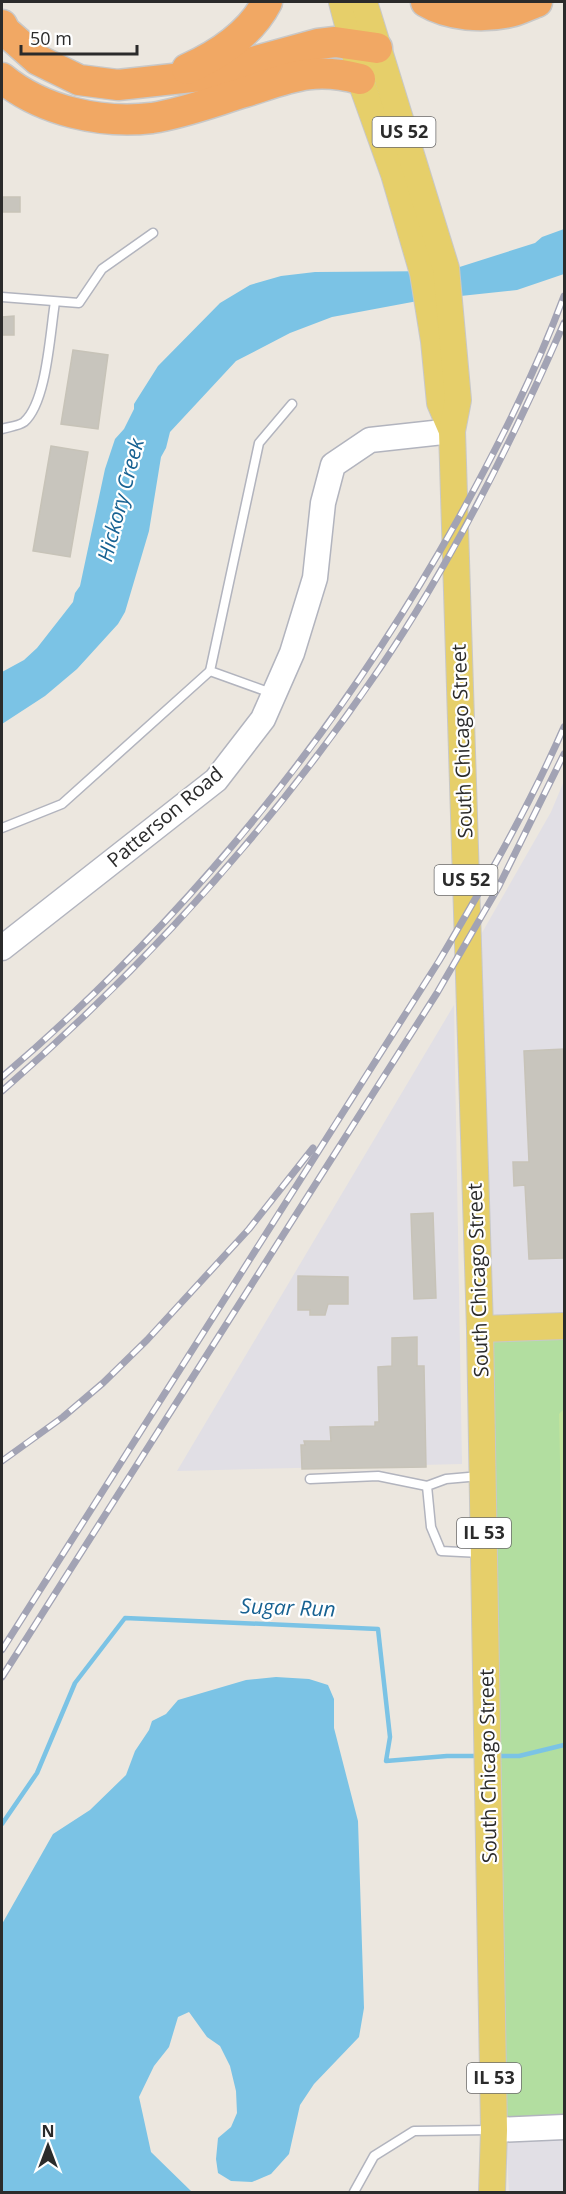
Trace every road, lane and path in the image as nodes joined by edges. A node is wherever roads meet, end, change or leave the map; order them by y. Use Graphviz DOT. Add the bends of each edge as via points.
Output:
graph roads {
  1 [pos="267,2"];
  2 [pos="342,2"];
  3 [pos="364,2"];
  4 [pos="426,2"];
  5 [pos="537,2"];
  6 [pos="2,25"];
  7 [pos="365,46"];
  8 [pos="2,78"];
  9 [pos="360,79"];
  10 [pos="159,81"];
  11 [pos="419,217"];
  12 [pos="153,233"];
  13 [pos="2,297"];
  14 [pos="55,302"];
  15 [pos="292,404"];
  16 [pos="2,429"];
  17 [pos="452,431"];
  18 [pos="210,671"];
  19 [pos="275,694"];
  20 [pos="2,828"];
  21 [pos="2,948"];
  22 [pos="564,1326"];
  23 [pos="480,1329"];
  24 [pos="483,1476"];
  25 [pos="310,1479"];
  26 [pos="427,1486"];
  27 [pos="484,1553"];
  28 [pos="564,2127"];
  29 [pos="495,2130"];
  30 [pos="354,2193"];
  31 [pos="492,2193"];
  32 [pos="500,2193"];
  1 -- 10 [label="highway" via="237,39 201,62"];
  2 -- 7 [label="main road, South Chicago Street / US 52"];
  3 -- 7 [label="main road, South Chicago Street / US 52"];
  4 -- 5 [label="highway" via="468,15 510,12"];
  6 -- 10 [label="highway" via="38,60 78,80 118,85"];
  7 -- 9 [label="main road, South Chicago Street / US 52"];
  7 -- 10 [label="highway" via="318,44 201,76"];
  7 -- 11 [label="main road, South Chicago Street / US 52"];
  8 -- 9 [label="highway" via="27,95 68,111 135,119 178,112 304,73"];
  9 -- 11 [label="main road, South Chicago Street / US 52" via="394,174"];
  11 -- 17 [label="main road, South Chicago Street / US 52" via="423,273 458,400"];
  12 -- 14 [label="lane" via="102,268 79,303"];
  13 -- 14 [label="lane"];
  14 -- 16 [label="lane" via="37,404 23,423"];
  15 -- 18 [label="lane" via="259,443"];
  17 -- 19 [label="street, Patterson Road" via="370,440 333,465 323,503 315,578 292,654"];
  17 -- 23 [label="main road, South Chicago Street / US 52"];
  18 -- 19 [label="lane"];
  18 -- 20 [label="lane" via="62,804"];
  19 -- 21 [label="street, Patterson Road" via="263,720 216,780"];
  22 -- 23 [label="main road"];
  23 -- 24 [label="main road, South Chicago Street / IL 53"];
  24 -- 26 [label="lane" via="446,1479"];
  24 -- 27 [label="main road, South Chicago Street / IL 53"];
  25 -- 26 [label="lane" via="378,1476"];
  26 -- 27 [label="lane" via="431,1527 441,1551"];
  27 -- 29 [label="main road, South Chicago Street / IL 53"];
  28 -- 29 [label="street"];
  29 -- 30 [label="lane" via="414,2131 374,2156"];
  29 -- 31 [label="main road, South Chicago Street / IL 53"];
  29 -- 32 [label="main road, South Chicago Street / IL 53"];
}
